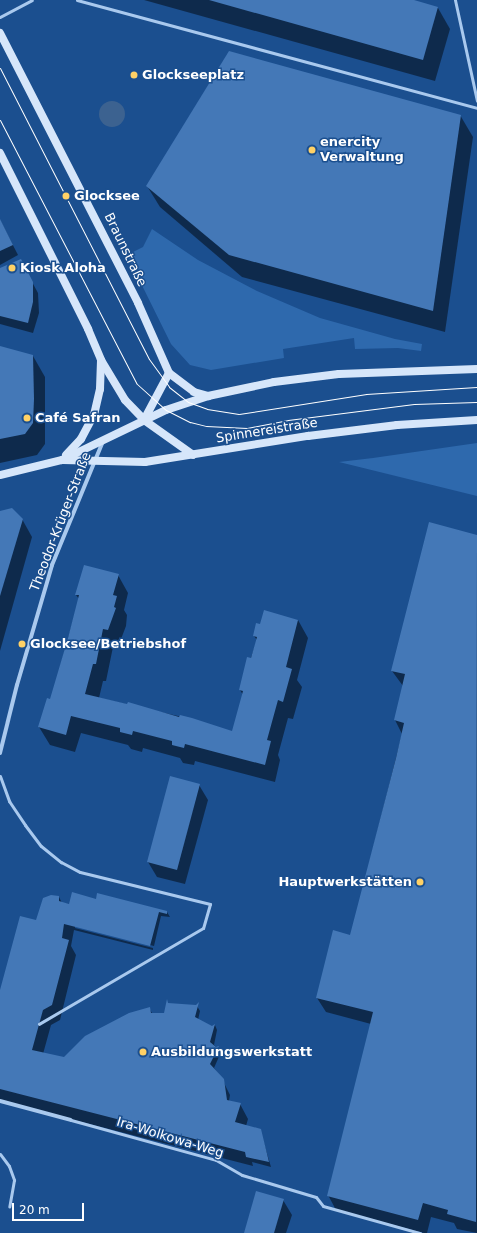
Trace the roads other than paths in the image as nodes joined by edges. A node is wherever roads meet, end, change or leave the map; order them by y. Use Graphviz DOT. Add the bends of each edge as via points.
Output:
graph roads {
  1 [pos="32,0"];
  2 [pos="77,0"];
  3 [pos="455,0"];
  4 [pos="0,16"];
  5 [pos="0,33"];
  6 [pos="477,101"];
  7 [pos="477,108"];
  8 [pos="0,153"];
  9 [pos="101,360"];
  10 [pos="477,369"];
  11 [pos="169,373"];
  12 [pos="208,396"];
  13 [pos="144,420"];
  14 [pos="477,420"];
  15 [pos="105,438"];
  16 [pos="193,455"];
  17 [pos="62,460"];
  18 [pos="96,460"];
  19 [pos="0,475"];
  20 [pos="0,753"];
  21 [pos="0,776"];
  22 [pos="40,1024"];
  23 [pos="0,1101"];
  24 [pos="71,1120"];
  25 [pos="0,1154"];
  26 [pos="8,1207"];
  27 [pos="420,1233"];
  1 -- 4 [label="lane"];
  2 -- 7 [label="lane"];
  3 -- 6 [label="lane"];
  5 -- 11 [label="street, Braunstraße" via="134,296"];
  8 -- 9 [label="street" via="88,328"];
  9 -- 13 [label="street" via="125,400"];
  9 -- 17 [label="street" via="100,389 94,415 82,439"];
  10 -- 12 [label="street" via="339,374 274,382"];
  11 -- 12 [label="street, Braunstraße" via="194,392"];
  11 -- 13 [label="street"];
  12 -- 13 [label="street"];
  13 -- 15 [label="street"];
  13 -- 16 [label="street"];
  14 -- 16 [label="street, Spinnereistraße" via="397,425 308,436"];
  15 -- 17 [label="street"];
  15 -- 18 [label="street, Theodor-Krüger-Straße"];
  16 -- 18 [label="street, Spinnereistraße" via="145,462"];
  17 -- 18 [label="street, Spinnereistraße"];
  17 -- 19 [label="street"];
  18 -- 20 [label="street, Theodor-Krüger-Straße" via="48,579"];
  21 -- 22 [label="lane" via="9,801 19,817 41,846 61,862 80,872 210,904 203,928"];
  23 -- 24 [label="street, Ira-Wolkowa-Weg"];
  24 -- 27 [label="lane, Ira-Wolkowa-Weg" via="216,1160 242,1176 316,1197 323,1206"];
  25 -- 26 [label="lane" via="9,1166 14,1180"];
}
